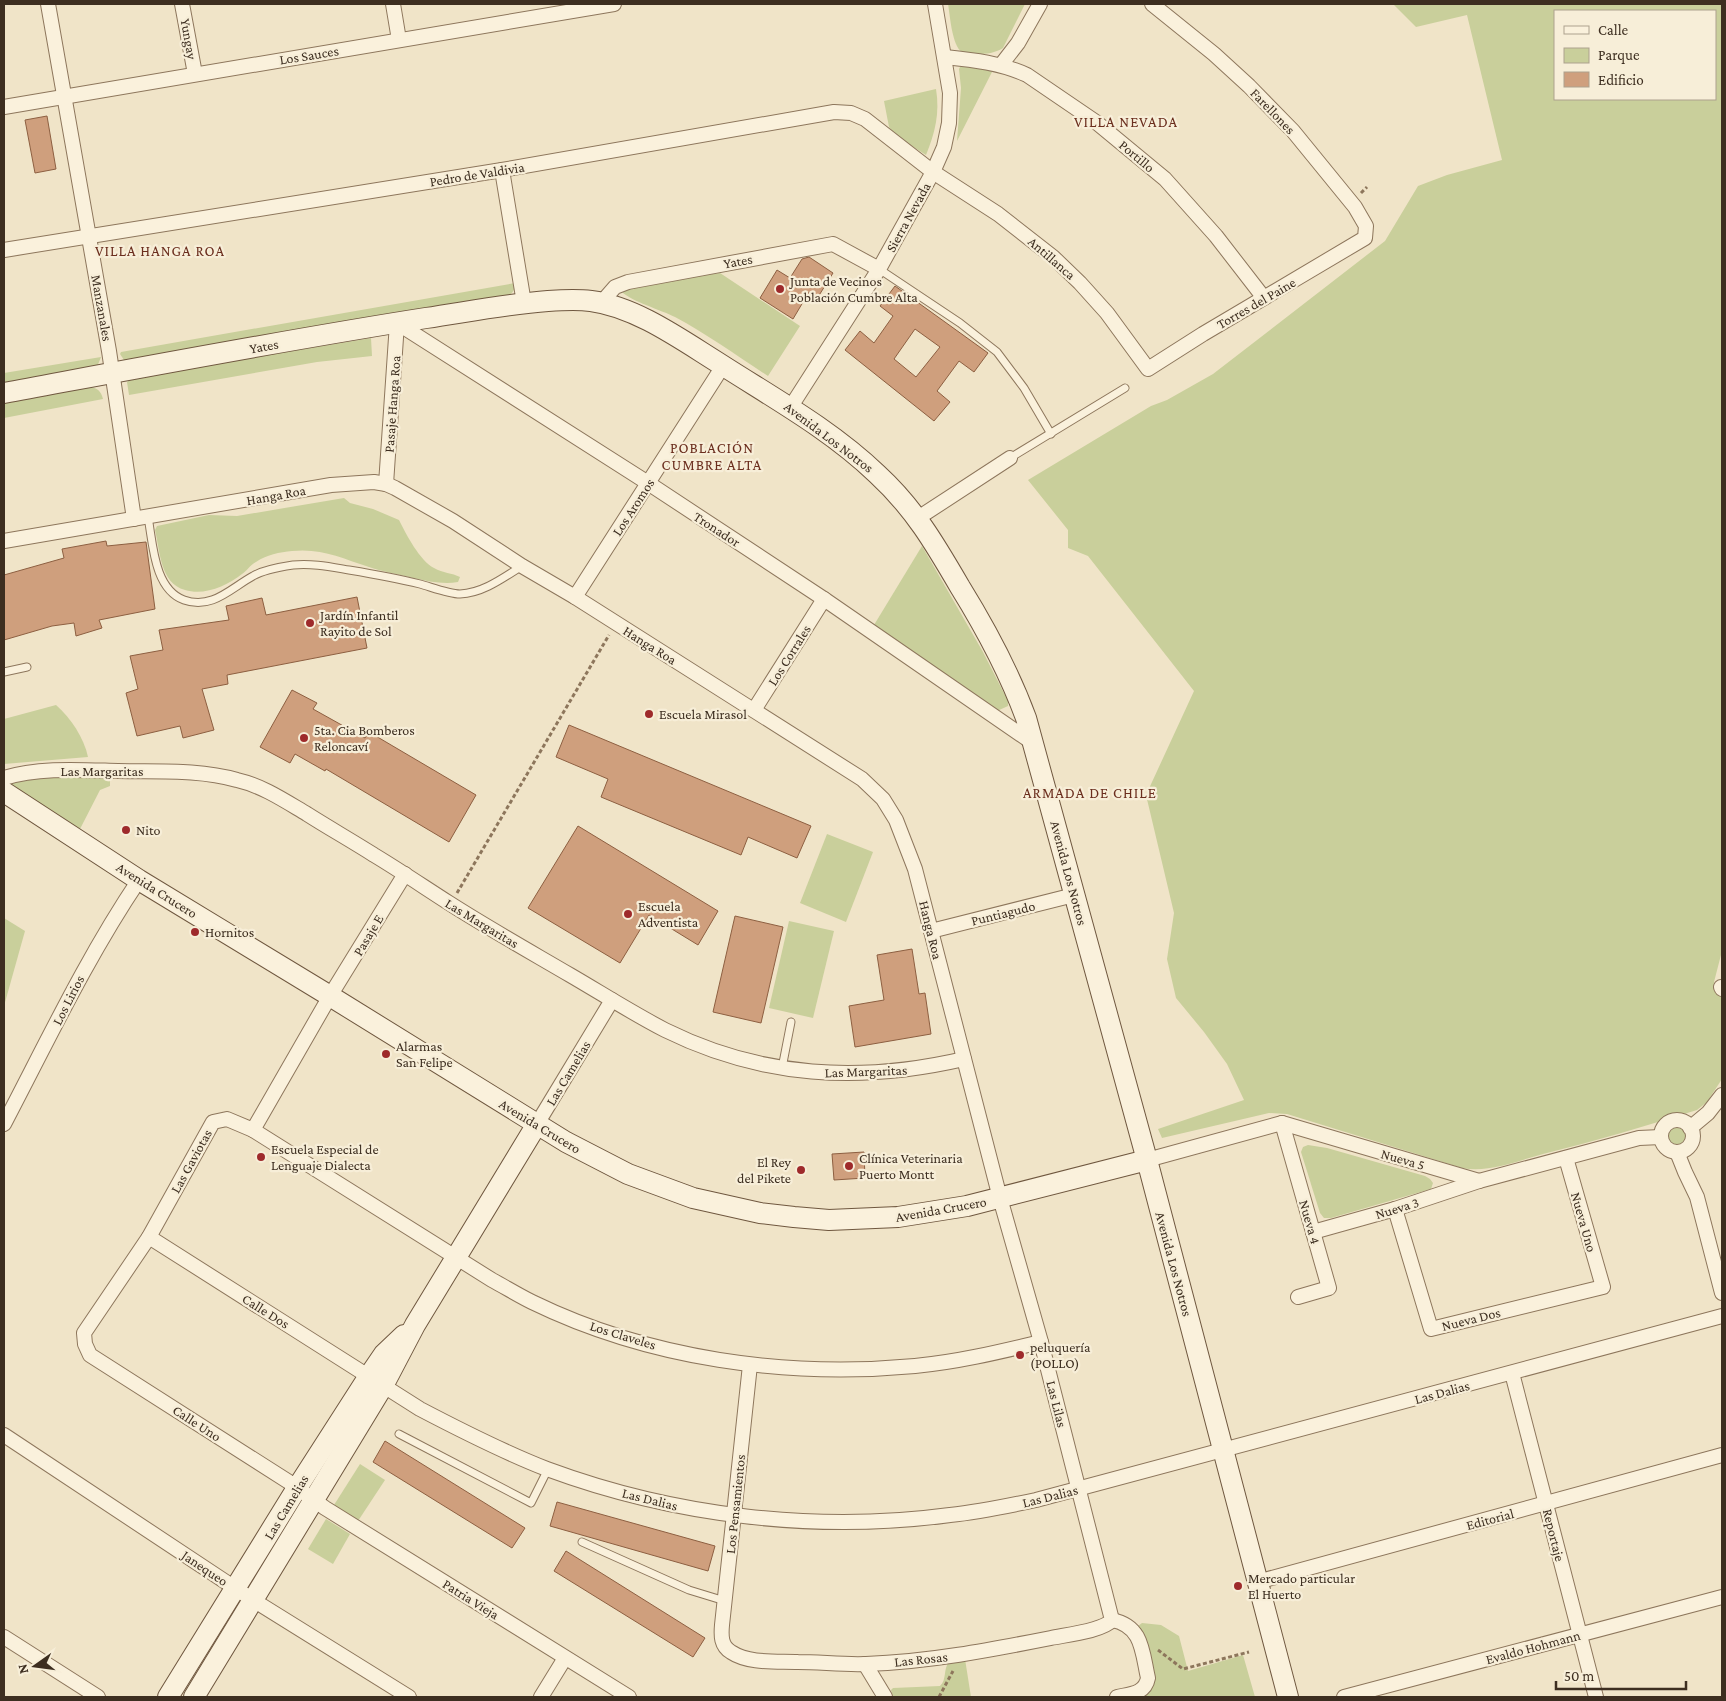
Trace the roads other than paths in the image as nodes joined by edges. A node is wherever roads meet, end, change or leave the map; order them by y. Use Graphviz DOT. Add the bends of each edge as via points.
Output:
graph roads {
  1 [pos="48,4"];
  2 [pos="182,4"];
  3 [pos="392,4"];
  4 [pos="614,4"];
  5 [pos="935,4"];
  6 [pos="1040,4"];
  7 [pos="1152,4"];
  8 [pos="527,11"];
  9 [pos="400,40"];
  10 [pos="945,58"];
  11 [pos="1002,65"];
  12 [pos="195,74"];
  13 [pos="66,97"];
  14 [pos="4,107"];
  15 [pos="502,170"];
  16 [pos="933,172"];
  17 [pos="90,237"];
  18 [pos="1365,238"];
  19 [pos="4,250"];
  20 [pos="879,269"];
  21 [pos="1264,298"];
  22 [pos="524,303"];
  23 [pos="600,303"];
  24 [pos="397,323"];
  25 [pos="723,366"];
  26 [pos="1148,370"];
  27 [pos="112,373"];
  28 [pos="1125,388"];
  29 [pos="4,393"];
  30 [pos="790,408"];
  31 [pos="1051,434"];
  32 [pos="1010,458"];
  33 [pos="648,483"];
  34 [pos="386,484"];
  35 [pos="148,517"];
  36 [pos="918,518"];
  37 [pos="134,519"];
  38 [pos="4,541"];
  39 [pos="522,566"];
  40 [pos="575,597"];
  41 [pos="824,599"];
  42 [pos="27,667"];
  43 [pos="4,672"];
  44 [pos="754,710"];
  45 [pos="1033,743"];
  46 [pos="4,778"];
  47 [pos="4,792"];
  48 [pos="405,874"];
  49 [pos="139,880"];
  50 [pos="1074,895"];
  51 [pos="931,932"];
  52 [pos="330,996"];
  53 [pos="612,1000"];
  54 [pos="791,1022"];
  55 [pos="964,1059"];
  56 [pos="782,1068"];
  57 [pos="1722,1095"];
  58 [pos="4,1124"];
  59 [pos="537,1124"];
  60 [pos="1282,1124"];
  61 [pos="1690,1128"];
  62 [pos="253,1130"];
  63 [pos="1661,1137"];
  64 [pos="1677,1152"];
  65 [pos="1566,1158"];
  66 [pos="1147,1160"];
  67 [pos="1479,1181"];
  68 [pos="1000,1198"];
  69 [pos="1395,1209"];
  70 [pos="1313,1232"];
  71 [pos="149,1237"];
  72 [pos="456,1257"];
  73 [pos="1603,1287"];
  74 [pos="1722,1293"];
  75 [pos="1298,1297"];
  76 [pos="1722,1316"];
  77 [pos="1041,1342"];
  78 [pos="85,1344"];
  79 [pos="750,1365"];
  80 [pos="1512,1373"];
  81 [pos="376,1381"];
  82 [pos="399,1434"];
  83 [pos="4,1435"];
  84 [pos="1223,1450"];
  85 [pos="1722,1456"];
  86 [pos="548,1469"];
  87 [pos="297,1488"];
  88 [pos="1079,1489"];
  89 [pos="314,1500"];
  90 [pos="1546,1504"];
  91 [pos="734,1514"];
  92 [pos="582,1542"];
  93 [pos="1257,1582"];
  94 [pos="236,1589"];
  95 [pos="1722,1596"];
  96 [pos="253,1600"];
  97 [pos="725,1601"];
  98 [pos="1111,1616"];
  99 [pos="1580,1634"];
  100 [pos="4,1637"];
  101 [pos="723,1642"];
  102 [pos="566,1658"];
  103 [pos="865,1664"];
  104 [pos="98,1697"];
  105 [pos="168,1697"];
  106 [pos="194,1697"];
  107 [pos="409,1697"];
  108 [pos="541,1697"];
  109 [pos="629,1697"];
  110 [pos="885,1697"];
  111 [pos="1116,1697"];
  112 [pos="1288,1697"];
  113 [pos="1344,1697"];
  114 [pos="1596,1697"];
  1 -- 13 [label="street, Manzanales"];
  2 -- 12 [label="street, Yungay"];
  3 -- 9 [label="street"];
  4 -- 8 [label="street, Los Sauces"];
  5 -- 10 [label="street, Sierra Nevada"];
  6 -- 11 [label="street"];
  7 -- 18 [label="street, Farellones" via="1250,86 1293,131 1355,207 1366,226"];
  8 -- 9 [label="street, Los Sauces"];
  9 -- 12 [label="street, Los Sauces"];
  10 -- 11 [label="street, Portillo"];
  10 -- 16 [label="street, Sierra Nevada" via="950,93 949,123 944,147"];
  11 -- 21 [label="street, Portillo" via="1027,75 1096,122 1165,179 1216,236"];
  12 -- 13 [label="street, Los Sauces"];
  13 -- 14 [label="street, Los Sauces"];
  13 -- 17 [label="street, Manzanales"];
  15 -- 16 [label="street, Pedro de Valdivia" via="842,112 865,119"];
  15 -- 17 [label="street, Pedro de Valdivia"];
  15 -- 22 [label="street"];
  16 -- 20 [label="street, Sierra Nevada"];
  16 -- 26 [label="street, Antillanca" via="998,214 1053,257 1107,314"];
  17 -- 19 [label="street, Pedro de Valdivia"];
  17 -- 27 [label="street, Manzanales"];
  18 -- 21 [label="street, Torres del Paine"];
  20 -- 23 [label="street, Yates" via="833,244 628,282 614,287"];
  20 -- 30 [label="street, Sierra Nevada"];
  20 -- 31 [label="lane" via="997,352 1024,388"];
  21 -- 26 [label="street, Torres del Paine"];
  22 -- 23 [label="main road, Avenida Los Notros" via="570,300"];
  22 -- 24 [label="main road, Yates"];
  23 -- 25 [label="main road, Avenida Los Notros" via="672,333"];
  24 -- 27 [label="main road, Yates"];
  24 -- 33 [label="street, Tronador"];
  24 -- 34 [label="street, Pasaje Hanga Roa"];
  25 -- 30 [label="main road, Avenida Los Notros"];
  25 -- 33 [label="street, Los Aromos"];
  27 -- 29 [label="main road, Yates"];
  27 -- 37 [label="street, Manzanales"];
  28 -- 31 [label="lane"];
  30 -- 36 [label="main road, Avenida Los Notros" via="842,443 876,472"];
  31 -- 32 [label="lane"];
  32 -- 36 [label="street"];
  33 -- 40 [label="street, Los Aromos"];
  33 -- 41 [label="street, Tronador"];
  34 -- 35 [label="street, Hanga Roa" via="331,485"];
  34 -- 39 [label="street, Hanga Roa" via="453,521"];
  35 -- 37 [label="street, Hanga Roa"];
  35 -- 39 [label="lane" via="163,581 182,599 195,603 225,595 254,575 293,565 315,565 387,576 459,594 479,590"];
  36 -- 45 [label="main road, Avenida Los Notros" via="994,645 1017,695"];
  37 -- 38 [label="street, Hanga Roa"];
  39 -- 40 [label="street, Hanga Roa"];
  40 -- 44 [label="street, Hanga Roa"];
  41 -- 44 [label="street, Los Corrales"];
  41 -- 45 [label="street, Tronador"];
  42 -- 43 [label="lane"];
  44 -- 51 [label="street, Hanga Roa" via="862,780 883,799 896,820 916,869"];
  45 -- 50 [label="main road, Avenida Los Notros"];
  46 -- 48 [label="street, Las Margaritas" via="72,770 184,773 236,779 280,798"];
  47 -- 49 [label="main road, Avenida Crucero"];
  48 -- 52 [label="street, Pasaje E"];
  48 -- 53 [label="street, Las Margaritas"];
  49 -- 52 [label="main road, Avenida Crucero"];
  49 -- 58 [label="street, Los Lirios" via="85,967"];
  50 -- 51 [label="street, Puntiagudo"];
  50 -- 66 [label="main road, Avenida Los Notros"];
  51 -- 55 [label="street, Hanga Roa"];
  52 -- 59 [label="main road, Avenida Crucero"];
  52 -- 62 [label="street"];
  53 -- 56 [label="street, Las Margaritas" via="694,1043"];
  53 -- 59 [label="street, Las Camelias"];
  54 -- 56 [label="lane"];
  55 -- 56 [label="street, Las Margaritas" via="872,1074"];
  55 -- 68 [label="street, Hanga Roa"];
  57 -- 61 [label="street"];
  59 -- 68 [label="main road, Avenida Crucero" via="597,1159 660,1187 760,1213 864,1220 933,1213"];
  59 -- 72 [label="main road, Las Camelias"];
  60 -- 66 [label="street"];
  60 -- 67 [label="street, Nueva 5"];
  60 -- 70 [label="street, Nueva 4"];
  61 -- 63 [label="street" via="1683,1122 1672,1121 1664,1127"];
  61 -- 64 [label="street" via="1690,1144"];
  62 -- 71 [label="street, Las Gaviotas" via="227,1119 213,1122"];
  62 -- 72 [label="street, Los Claveles"];
  63 -- 64 [label="street" via="1668,1150"];
  63 -- 65 [label="street" via="1639,1138"];
  64 -- 74 [label="street" via="1697,1197"];
  65 -- 67 [label="street"];
  65 -- 73 [label="street, Nueva Uno"];
  66 -- 68 [label="main road, Avenida Crucero"];
  66 -- 84 [label="main road, Avenida Los Notros"];
  67 -- 69 [label="street, Nueva 3"];
  68 -- 77 [label="street, Las Lilas"];
  69 -- 70 [label="street, Nueva 3"];
  69 -- 73 [label="street, Nueva Dos" via="1431,1329"];
  70 -- 75 [label="street, Nueva 4" via="1329,1288"];
  71 -- 78 [label="street, Las Gaviotas" via="84,1332"];
  71 -- 81 [label="street, Calle Dos"];
  72 -- 79 [label="street, Los Claveles" via="531,1302 573,1319 658,1346"];
  72 -- 81 [label="main road, Las Camelias" via="415,1325 384,1354"];
  76 -- 80 [label="street, Las Dalias"];
  77 -- 79 [label="street, Los Claveles" via="916,1366 831,1369"];
  77 -- 88 [label="street, Las Lilas"];
  78 -- 87 [label="street, Calle Uno" via="90,1355"];
  79 -- 91 [label="street, Los Pensamientos"];
  80 -- 84 [label="street, Las Dalias"];
  80 -- 90 [label="street, Reportaje"];
  81 -- 86 [label="street, Las Dalias" via="420,1410 462,1432"];
  81 -- 87 [label="main road, Las Camelias"];
  81 -- 89 [label="main road, Las Camelias"];
  82 -- 86 [label="lane" via="531,1503"];
  83 -- 94 [label="street, Janequeo"];
  84 -- 88 [label="street, Las Dalias"];
  84 -- 93 [label="main road, Avenida Los Notros"];
  85 -- 90 [label="street, Editorial"];
  86 -- 91 [label="street, Las Dalias" via="638,1497"];
  87 -- 89 [label="street, Calle Uno"];
  87 -- 94 [label="main road, Las Camelias"];
  88 -- 91 [label="street, Las Dalias" via="993,1509 906,1520 818,1522"];
  88 -- 98 [label="street, Las Lilas"];
  89 -- 96 [label="main road, Las Camelias"];
  89 -- 102 [label="street, Patria Vieja"];
  90 -- 93 [label="street, Editorial"];
  90 -- 99 [label="street, Reportaje"];
  91 -- 97 [label="street, Los Pensamientos"];
  92 -- 97 [label="lane" via="689,1590"];
  93 -- 112 [label="main road, Avenida Los Notros"];
  94 -- 96 [label="street, Janequeo"];
  94 -- 105 [label="main road, Las Camelias"];
  95 -- 99 [label="street, Evaldo Hohmann"];
  96 -- 106 [label="main road, Las Camelias"];
  96 -- 107 [label="street, Janequeo"];
  97 -- 101 [label="street, Los Pensamientos"];
  98 -- 103 [label="street, Las Rosas" via="1107,1624 1071,1634 961,1654"];
  98 -- 111 [label="street" via="1130,1626 1139,1637 1148,1678 1141,1690"];
  99 -- 113 [label="street, Evaldo Hohmann"];
  99 -- 114 [label="street, Reportaje"];
  100 -- 104 [label="street"];
  101 -- 103 [label="street, Las Rosas" via="725,1648 746,1658"];
  102 -- 108 [label="street"];
  102 -- 109 [label="street, Patria Vieja"];
  103 -- 110 [label="street"];
}
